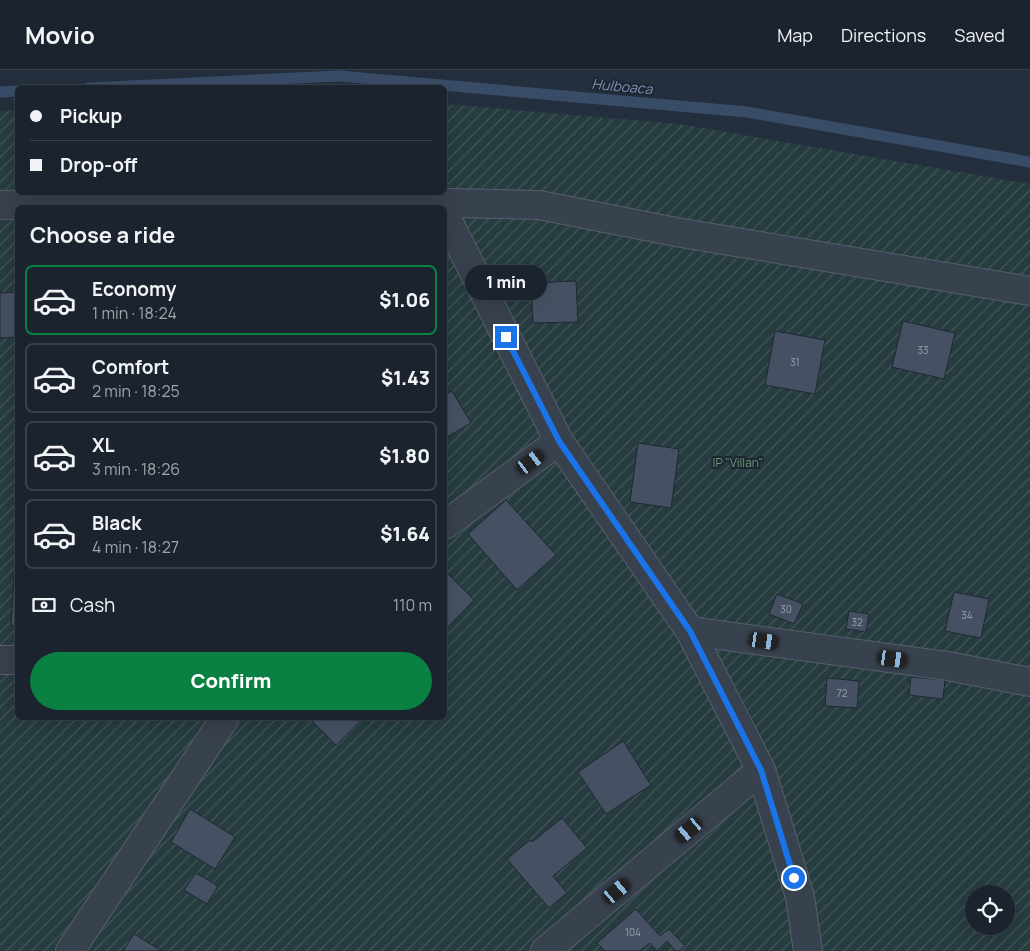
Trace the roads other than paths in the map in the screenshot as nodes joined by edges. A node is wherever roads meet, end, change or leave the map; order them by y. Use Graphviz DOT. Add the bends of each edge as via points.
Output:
graph roads {
  1 [pos="0,205"];
  2 [pos="383,205"];
  3 [pos="447,208"];
  4 [pos="447,218"];
  5 [pos="1030,291"];
  6 [pos="559,441"];
  7 [pos="447,524"];
  8 [pos="690,631"];
  9 [pos="0,660"];
  10 [pos="15,660"];
  11 [pos="1030,682"];
  12 [pos="224,720"];
  13 [pos="761,770"];
  14 [pos="70,951"];
  15 [pos="545,951"];
  16 [pos="808,951"];
  1 -- 2 [label="street" via="265,199"];
  3 -- 5 [label="street" via="538,205 686,234"];
  4 -- 6 [label="street"];
  6 -- 7 [label="street"];
  6 -- 8 [label="street"];
  8 -- 11 [label="street" via="948,666"];
  8 -- 13 [label="street"];
  9 -- 10 [label="street"];
  12 -- 14 [label="street"];
  13 -- 15 [label="street"];
  13 -- 16 [label="street" via="800,897"];
}
